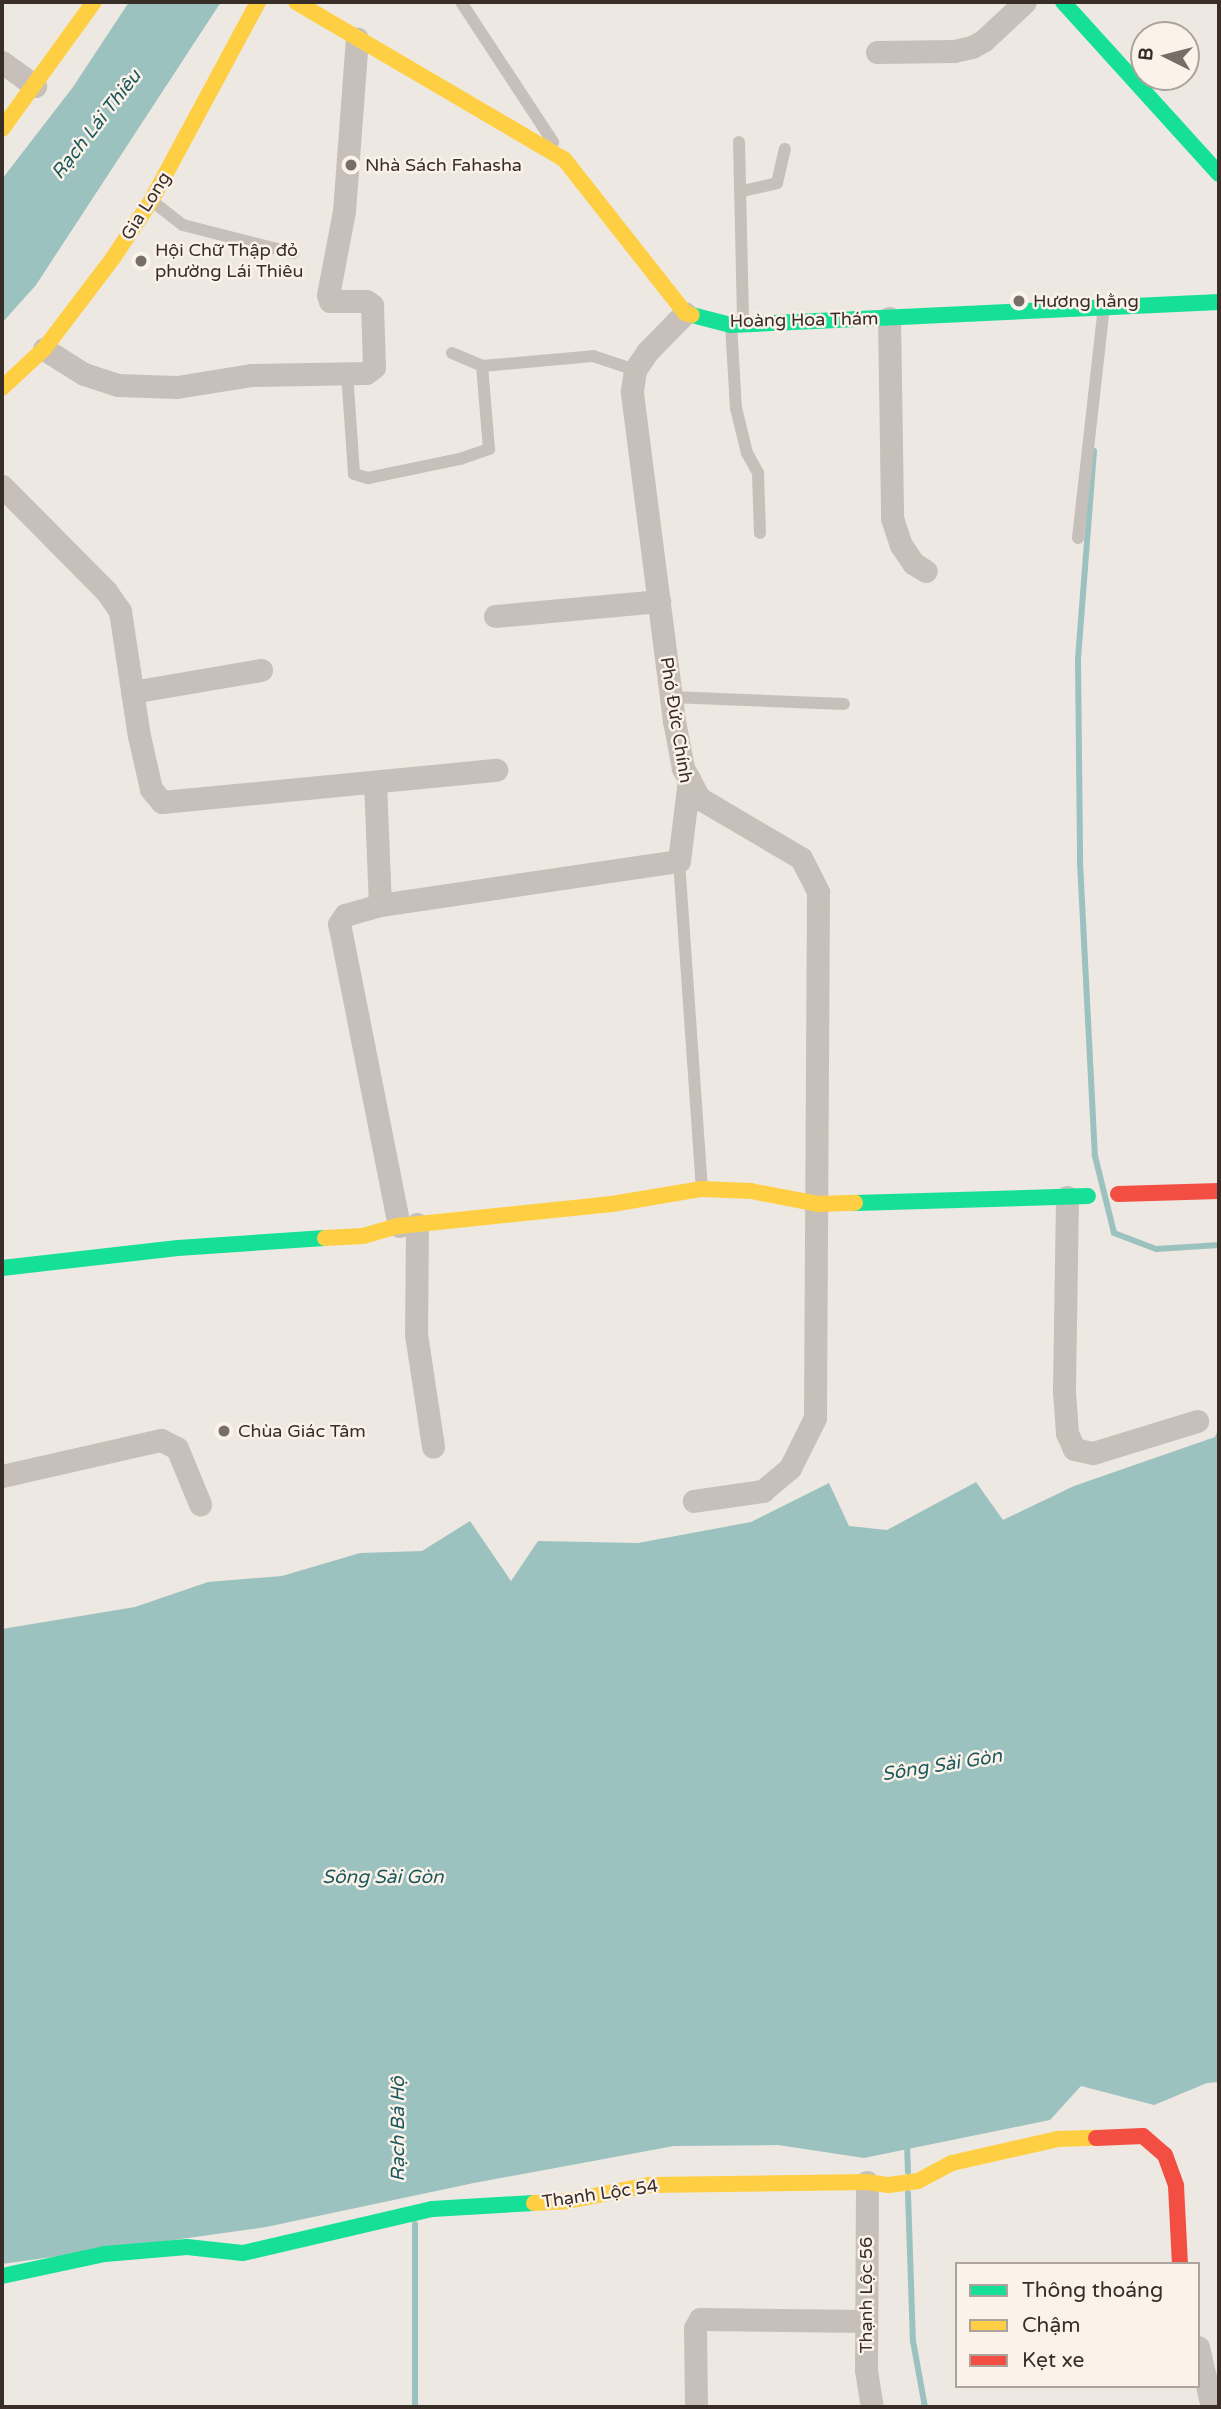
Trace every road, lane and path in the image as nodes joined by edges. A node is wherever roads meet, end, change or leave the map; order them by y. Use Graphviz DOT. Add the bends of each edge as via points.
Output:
graph roads {
  1 [pos="94,2"];
  2 [pos="258,2"];
  3 [pos="296,2"];
  4 [pos="461,2"];
  5 [pos="1025,2"];
  6 [pos="1063,2"];
  7 [pos="357,38"];
  8 [pos="877,52"];
  9 [pos="2,62"];
  10 [pos="35,86"];
  11 [pos="2,129"];
  12 [pos="739,142"];
  13 [pos="785,149"];
  14 [pos="564,159"];
  15 [pos="1219,174"];
  16 [pos="743,191"];
  17 [pos="152,201"];
  18 [pos="293,253"];
  19 [pos="1219,302"];
  20 [pos="1104,308"];
  21 [pos="685,313"];
  22 [pos="889,318"];
  23 [pos="737,325"];
  24 [pos="44,349"];
  25 [pos="452,353"];
  26 [pos="482,366"];
  27 [pos="635,370"];
  28 [pos="348,373"];
  29 [pos="2,388"];
  30 [pos="2,486"];
  31 [pos="760,533"];
  32 [pos="1078,538"];
  33 [pos="926,571"];
  34 [pos="659,601"];
  35 [pos="495,616"];
  36 [pos="261,670"];
  37 [pos="132,692"];
  38 [pos="671,697"];
  39 [pos="844,704"];
  40 [pos="496,770"];
  41 [pos="689,779"];
  42 [pos="375,782"];
  43 [pos="678,861"];
  44 [pos="380,905"];
  45 [pos="702,1189"];
  46 [pos="1219,1191"];
  47 [pos="1118,1194"];
  48 [pos="1077,1196"];
  49 [pos="818,1204"];
  50 [pos="408,1225"];
  51 [pos="2,1268"];
  52 [pos="1197,1421"];
  53 [pos="433,1447"];
  54 [pos="2,1476"];
  55 [pos="694,1501"];
  56 [pos="200,1504"];
  57 [pos="867,2182"];
  58 [pos="1180,2262"];
  59 [pos="2,2276"];
  60 [pos="866,2321"];
  61 [pos="1200,2356"];
  62 [pos="696,2407"];
  63 [pos="872,2407"];
  64 [pos="1212,2407"];
  1 -- 10 [label="street"];
  2 -- 17 [label="street, Gia Long"];
  3 -- 7 [label="street"];
  4 -- 14 [label="lane"];
  5 -- 8 [label="street" via="972,47"];
  6 -- 15 [label="street"];
  7 -- 14 [label="street"];
  7 -- 28 [label="street" via="344,211 328,295 330,301 366,300 372,305 375,358 374,367 366,373"];
  9 -- 10 [label="street"];
  10 -- 11 [label="street"];
  12 -- 16 [label="lane"];
  13 -- 16 [label="lane" via="777,183"];
  14 -- 21 [label="street"];
  16 -- 23 [label="lane"];
  17 -- 18 [label="lane" via="183,225"];
  17 -- 24 [label="street, Gia Long"];
  19 -- 20 [label="street, Hoàng Hoa Thám"];
  20 -- 22 [label="street, Hoàng Hoa Thám"];
  20 -- 32 [label="lane"];
  21 -- 23 [label="street, Hoàng Hoa Thám"];
  21 -- 27 [label="street"];
  22 -- 23 [label="street, Hoàng Hoa Thám"];
  22 -- 33 [label="street" via="892,518 901,545 913,563"];
  23 -- 31 [label="lane" via="736,408 747,453 758,473"];
  24 -- 28 [label="street" via="84,374 117,385 177,387 252,375"];
  24 -- 29 [label="street, Gia Long"];
  25 -- 26 [label="lane"];
  26 -- 27 [label="lane" via="593,356"];
  26 -- 28 [label="lane" via="489,449 368,478 354,474"];
  27 -- 34 [label="street, Phó Đức Chính" via="632,391"];
  30 -- 37 [label="street" via="106,591 120,611"];
  34 -- 35 [label="street"];
  34 -- 38 [label="street, Phó Đức Chính"];
  36 -- 37 [label="street"];
  37 -- 42 [label="street" via="151,789 162,802"];
  38 -- 39 [label="lane"];
  38 -- 41 [label="street, Phó Đức Chính" via="683,768"];
  40 -- 42 [label="street"];
  41 -- 43 [label="street, Phó Đức Chính"];
  41 -- 49 [label="street" via="699,798 800,858 818,892"];
  42 -- 44 [label="street"];
  43 -- 44 [label="street"];
  43 -- 45 [label="lane, Phó Đức Chính"];
  44 -- 50 [label="street" via="345,915 339,923"];
  45 -- 49 [label="street" via="751,1191"];
  45 -- 50 [label="street" via="612,1204"];
  46 -- 47 [label="street"];
  47 -- 48 [label="street"];
  48 -- 49 [label="street"];
  48 -- 52 [label="street" via="1064,1392 1067,1433 1074,1449 1093,1453"];
  49 -- 55 [label="street" via="815,1419 790,1468 763,1491"];
  50 -- 51 [label="street" via="363,1236 178,1248"];
  50 -- 53 [label="street" via="416,1334"];
  54 -- 56 [label="street" via="161,1440 177,1448"];
  57 -- 58 [label="street, Thạnh Lộc 54" via="918,2181 952,2163 1058,2139 1143,2136 1165,2155 1176,2186"];
  57 -- 59 [label="street, Thạnh Lộc 54" via="649,2185 568,2201 429,2210 243,2253 187,2247 105,2254"];
  57 -- 60 [label="street, Thạnh Lộc 56"];
  60 -- 62 [label="street" via="700,2319 695,2328"];
  60 -- 63 [label="street, Thạnh Lộc 56"];
  61 -- 64 [label="street"];
}
